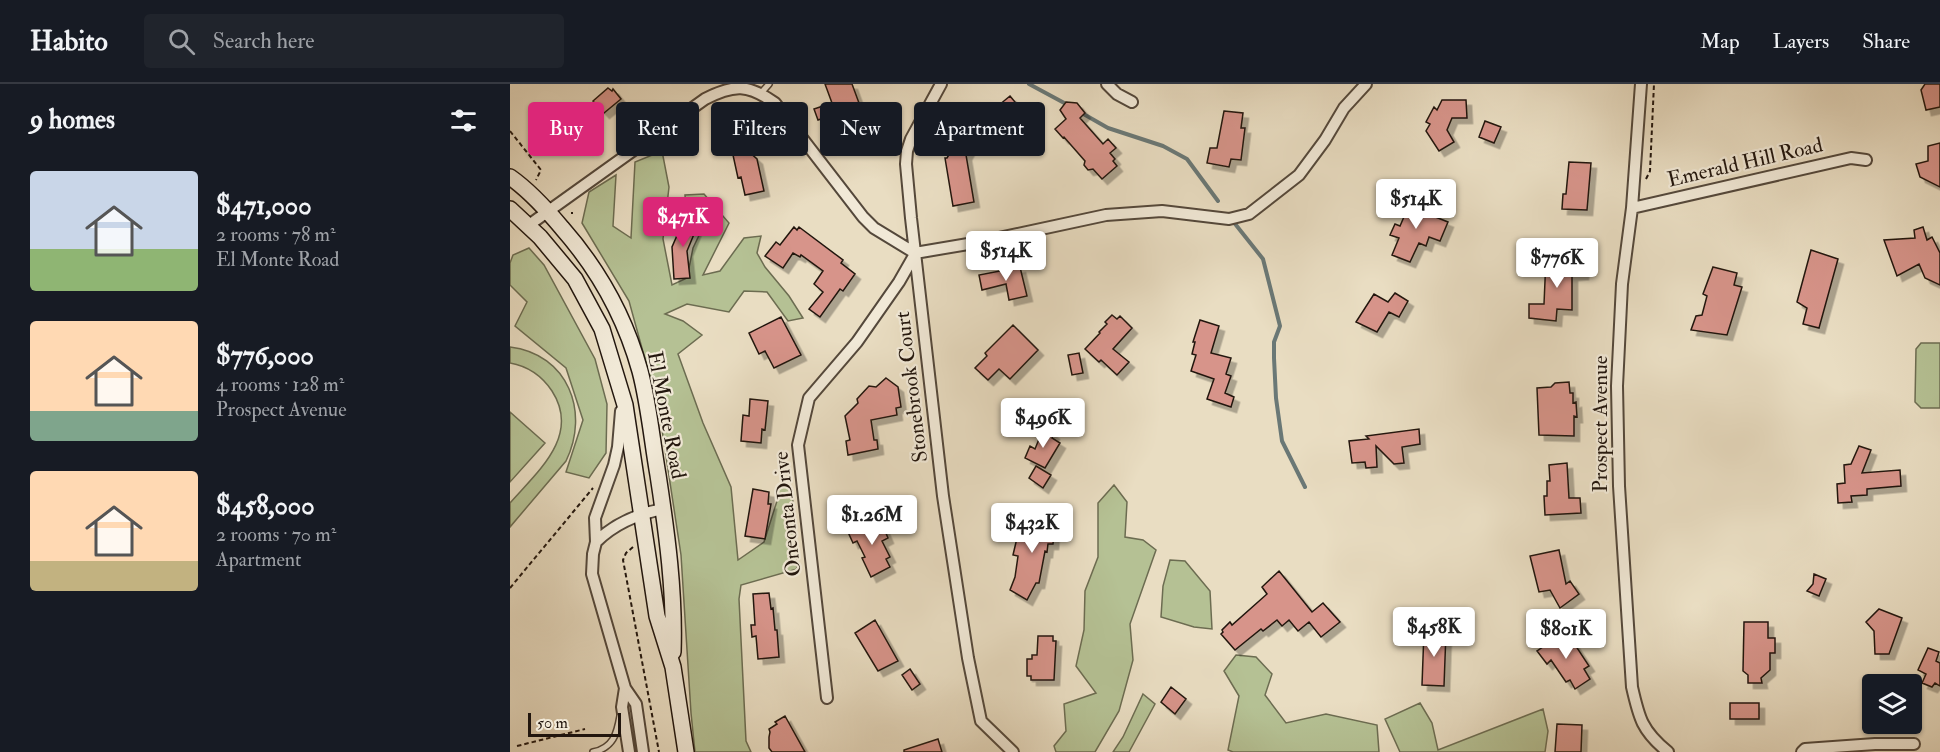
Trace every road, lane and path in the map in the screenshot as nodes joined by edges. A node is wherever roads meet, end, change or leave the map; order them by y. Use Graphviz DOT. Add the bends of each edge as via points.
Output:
graph roads {
  1 [pos="770,84"];
  2 [pos="941,84"];
  3 [pos="1107,84"];
  4 [pos="1366,84"];
  5 [pos="1641,84"];
  6 [pos="761,93"];
  7 [pos="1132,102"];
  8 [pos="510,131"];
  9 [pos="1866,160"];
  10 [pos="510,177"];
  11 [pos="534,183"];
  12 [pos="1632,208"];
  13 [pos="510,210"];
  14 [pos="547,211"];
  15 [pos="529,225"];
  16 [pos="915,253"];
  17 [pos="614,367"];
  18 [pos="597,481"];
  19 [pos="663,509"];
  20 [pos="641,514"];
  21 [pos="596,542"];
  22 [pos="636,546"];
  23 [pos="510,588"];
  24 [pos="672,667"];
  25 [pos="625,688"];
  26 [pos="827,699"];
  27 [pos="622,707"];
  28 [pos="585,729"];
  29 [pos="1914,744"];
  30 [pos="517,746"];
  31 [pos="605,751"];
  32 [pos="593,752"];
  33 [pos="629,752"];
  34 [pos="643,752"];
  35 [pos="659,752"];
  36 [pos="686,752"];
  37 [pos="1013,752"];
  38 [pos="1668,752"];
  39 [pos="1802,752"];
  1 -- 6 [label="lane"];
  2 -- 16 [label="street, Stonebrook Court" via="907,151"];
  3 -- 7 [label="street"];
  4 -- 16 [label="street" via="1344,108 1299,175 1249,214 1229,219 1162,211 1106,214"];
  5 -- 12 [label="street, Prospect Avenue"];
  6 -- 14 [label="street" via="742,86 722,89"];
  6 -- 16 [label="street" via="784,113 863,217"];
  8 -- 11 [label="path" via="541,170"];
  9 -- 12 [label="street, Emerald Hill Road" via="1851,158"];
  10 -- 14 [label="street, El Monte Road"];
  12 -- 38 [label="street, Prospect Avenue" via="1622,284 1617,386 1632,687 1639,718"];
  13 -- 15 [label="street, El Monte Road"];
  14 -- 15 [label="street"];
  14 -- 19 [label="street, El Monte Road" via="594,268 622,320 640,372"];
  15 -- 17 [label="street, El Monte Road" via="575,279 602,329"];
  16 -- 26 [label="street, Oneonta Drive" via="857,342 809,398 798,445"];
  16 -- 37 [label="street, Stonebrook Court" via="943,496 968,658 981,721"];
  17 -- 20 [label="street, El Monte Road" via="630,433"];
  17 -- 21 [label="street" via="620,393 620,429 614,465 595,518"];
  18 -- 23 [label="path"];
  19 -- 20 [label="street"];
  19 -- 24 [label="street, El Monte Road" via="674,613"];
  20 -- 21 [label="street" via="617,525"];
  20 -- 24 [label="street, El Monte Road" via="657,616"];
  21 -- 25 [label="street" via="592,574"];
  22 -- 35 [label="path" via="629,548 623,560"];
  24 -- 36 [label="street, El Monte Road"];
  25 -- 27 [label="street"];
  25 -- 34 [label="street" via="636,704"];
  27 -- 31 [label="lane" via="615,739"];
  27 -- 33 [label="street"];
  28 -- 30 [label="path"];
  29 -- 39 [label="street"];
  31 -- 32 [label="lane"];
}
